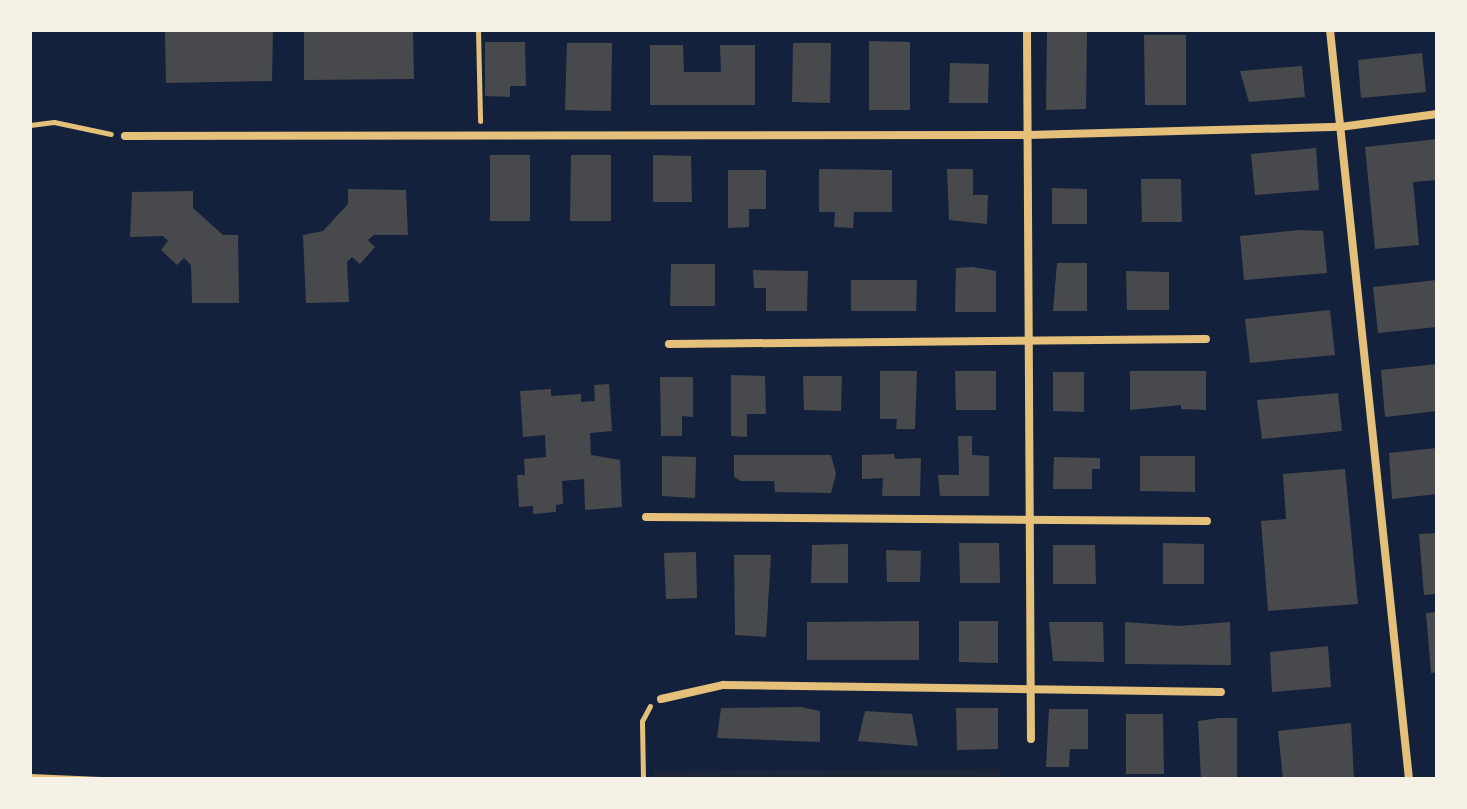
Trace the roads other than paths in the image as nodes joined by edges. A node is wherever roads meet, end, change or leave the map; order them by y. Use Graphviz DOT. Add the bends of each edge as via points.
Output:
graph roads {
  1 [pos="1027,30"];
  2 [pos="1330,30"];
  3 [pos="1437,114"];
  4 [pos="1340,127"];
  5 [pos="1027,135"];
  6 [pos="125,136"];
  7 [pos="1206,339"];
  8 [pos="1028,341"];
  9 [pos="669,344"];
  10 [pos="646,517"];
  11 [pos="1029,520"];
  12 [pos="1207,521"];
  13 [pos="1031,692"];
  14 [pos="1221,692"];
  15 [pos="661,699"];
  16 [pos="1031,739"];
  17 [pos="1409,779"];
  1 -- 5 [label="street"];
  2 -- 4 [label="street"];
  3 -- 4 [label="street"];
  4 -- 5 [label="street"];
  4 -- 17 [label="street"];
  5 -- 6 [label="street"];
  5 -- 8 [label="street"];
  7 -- 8 [label="street"];
  8 -- 9 [label="street"];
  8 -- 11 [label="street"];
  10 -- 11 [label="street"];
  11 -- 12 [label="street"];
  11 -- 13 [label="street"];
  13 -- 14 [label="street"];
  13 -- 15 [label="street" via="723,685"];
  13 -- 16 [label="street"];
}
